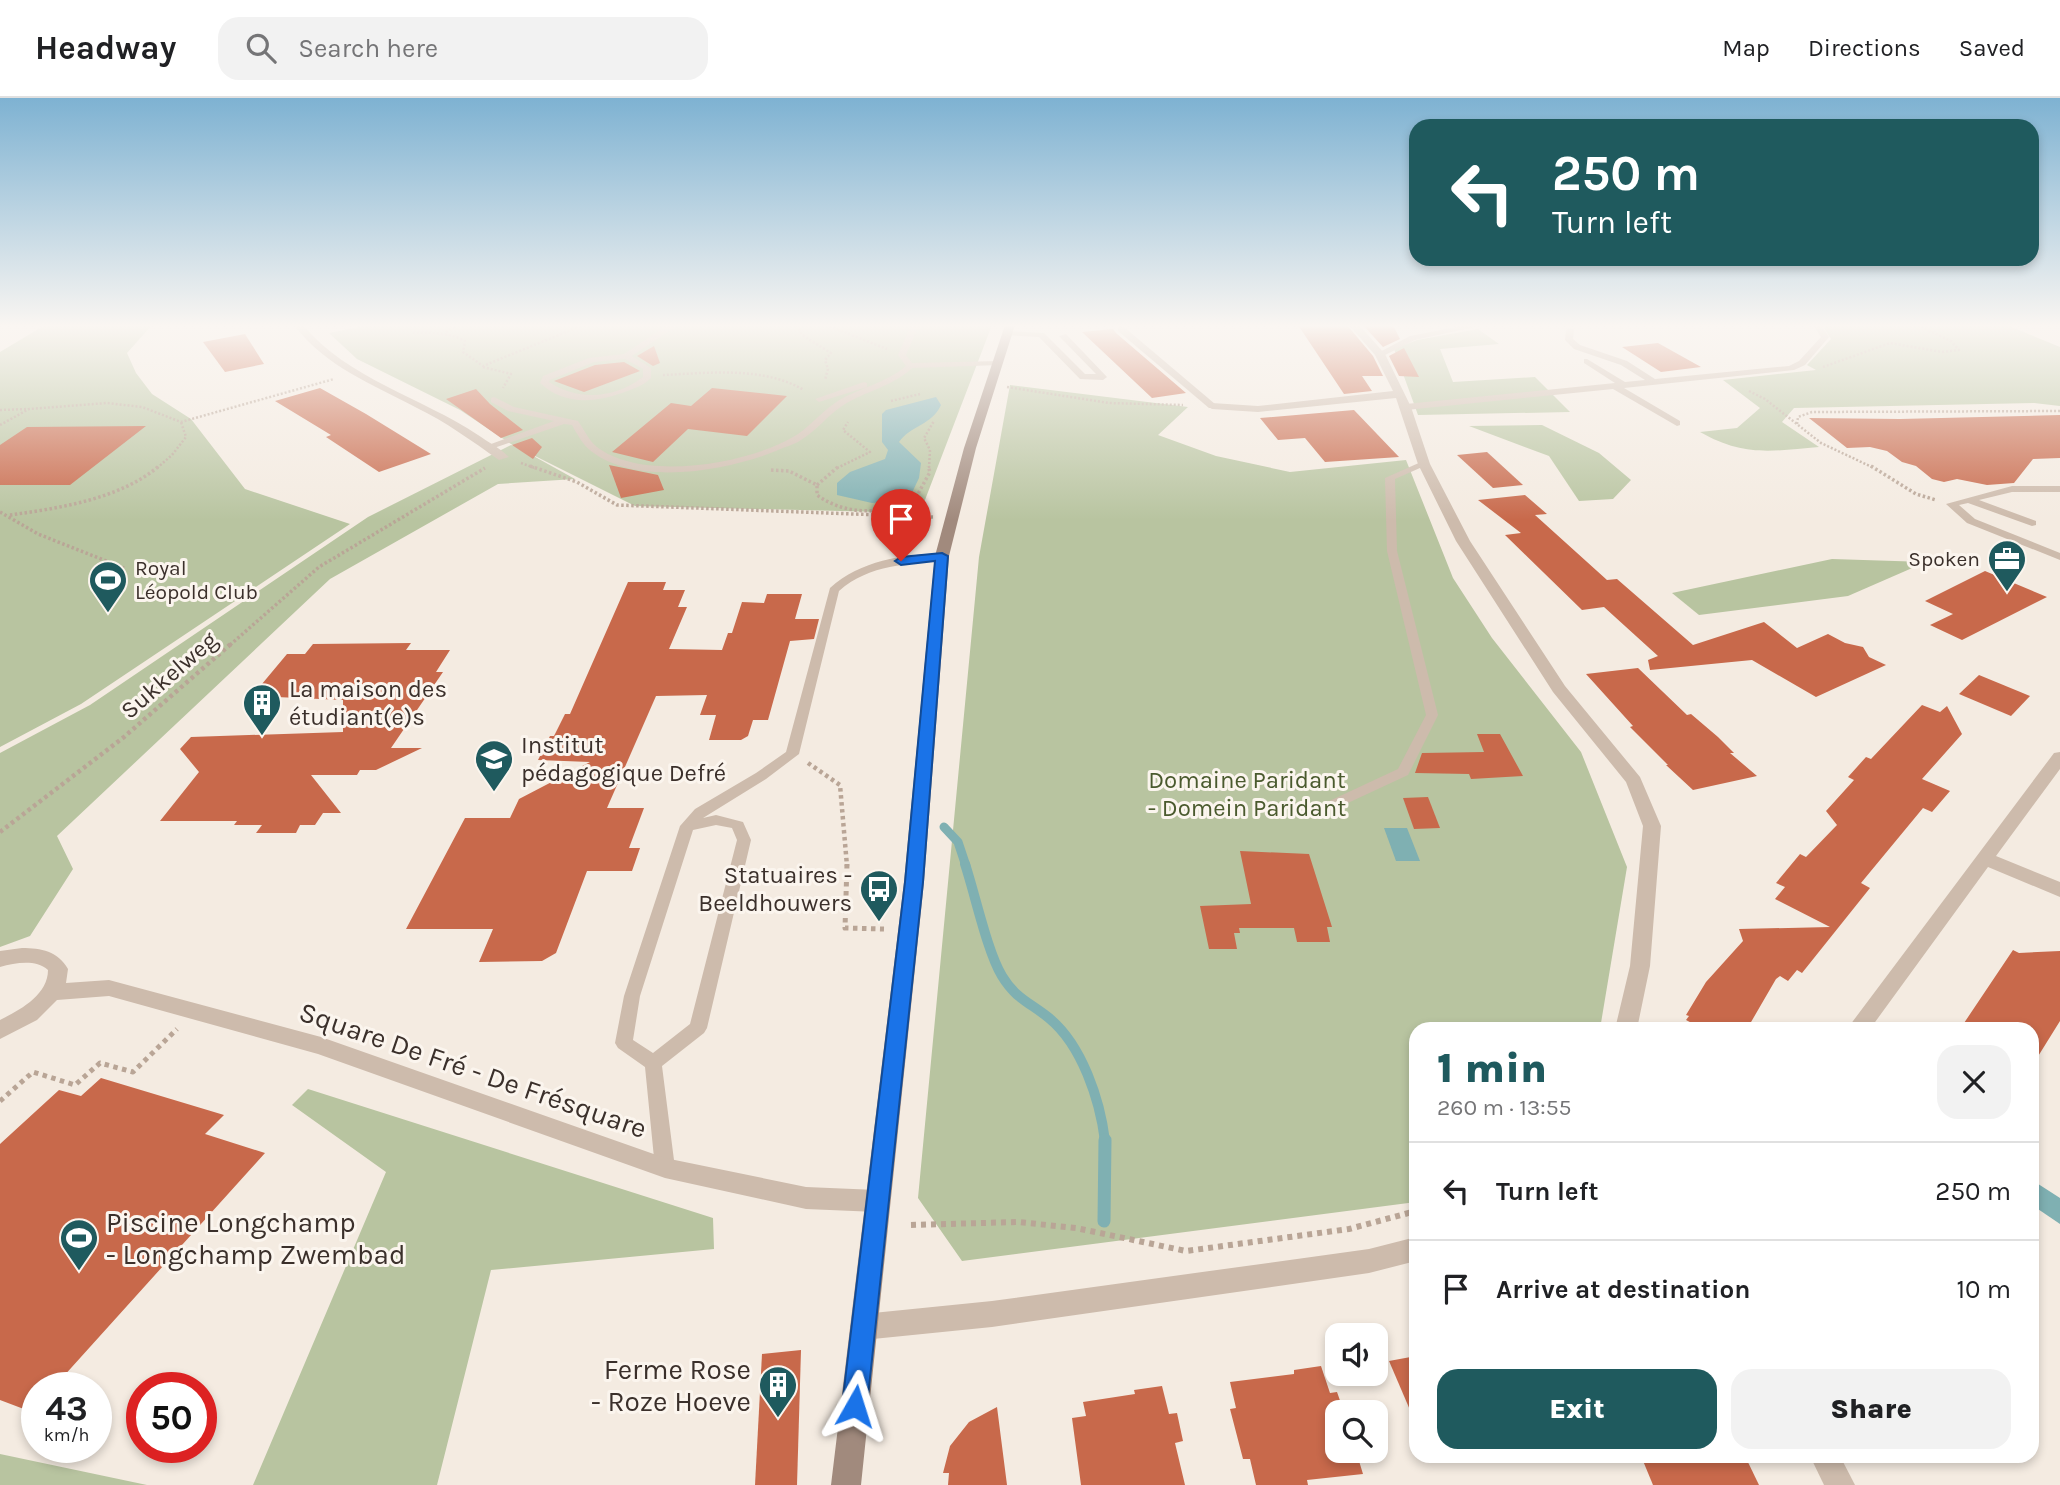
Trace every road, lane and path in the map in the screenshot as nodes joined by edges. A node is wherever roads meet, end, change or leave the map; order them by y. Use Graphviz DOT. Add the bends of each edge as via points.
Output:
graph roads {
  1 [pos="296,390"];
  2 [pos="388,390"];
  3 [pos="501,390"];
  4 [pos="555,390"];
  5 [pos="623,390"];
  6 [pos="803,390"];
  7 [pos="847,390"];
  8 [pos="870,390"];
  9 [pos="991,390"];
  10 [pos="1033,390"];
  11 [pos="1193,390"];
  12 [pos="1398,390"];
  13 [pos="1562,390"];
  14 [pos="1625,390"];
  15 [pos="1746,390"];
  16 [pos="808,394"];
  17 [pos="819,399"];
  18 [pos="494,400"];
  19 [pos="1403,400"];
  20 [pos="1212,406"];
  21 [pos="29,409"];
  22 [pos="0,410"];
  23 [pos="2060,411"];
  24 [pos="822,419"];
  25 [pos="563,421"];
  26 [pos="934,421"];
  27 [pos="181,422"];
  28 [pos="1677,423"];
  29 [pos="1797,424"];
  30 [pos="0,425"];
  31 [pos="488,447"];
  32 [pos="503,457"];
  33 [pos="1424,464"];
  34 [pos="768,471"];
  35 [pos="817,485"];
  36 [pos="2060,489"];
  37 [pos="1969,500"];
  38 [pos="1951,504"];
  39 [pos="0,512"];
  40 [pos="10,515"];
  41 [pos="950,518"];
  42 [pos="2032,523"];
  43 [pos="942,556"];
  44 [pos="2060,557"];
  45 [pos="124,568"];
  46 [pos="792,754"];
  47 [pos="2060,757"];
  48 [pos="1315,813"];
  49 [pos="687,826"];
  50 [pos="0,830"];
  51 [pos="1984,858"];
  52 [pos="2060,890"];
  53 [pos="886,929"];
  54 [pos="0,959"];
  55 [pos="52,992"];
  56 [pos="1628,1022"];
  57 [pos="1863,1022"];
  58 [pos="0,1030"];
  59 [pos="165,1041"];
  60 [pos="653,1063"];
  61 [pos="0,1101"];
  62 [pos="665,1168"];
  63 [pos="877,1201"];
  64 [pos="1409,1213"];
  65 [pos="911,1225"];
  66 [pos="1409,1251"];
  67 [pos="863,1327"];
  68 [pos="1828,1463"];
  69 [pos="846,1485"];
  70 [pos="1840,1485"];
  1 -- 27 [label="path"];
  2 -- 31 [label="street"];
  3 -- 18 [label="path"];
  4 -- 5 [label="lane" via="589,401"];
  6 -- 16 [label="path"];
  7 -- 17 [label="lane"];
  8 -- 24 [label="lane" via="839,404"];
  9 -- 41 [label="main road"];
  10 -- 20 [label="path" via="1109,403"];
  11 -- 20 [label="lane"];
  12 -- 19 [label="street"];
  13 -- 19 [label="lane"];
  14 -- 28 [label="lane"];
  15 -- 29 [label="path"];
  18 -- 25 [label="lane"];
  19 -- 20 [label="street" via="1258,409"];
  19 -- 33 [label="street"];
  21 -- 22 [label="path"];
  21 -- 27 [label="path" via="125,404"];
  21 -- 30 [label="path"];
  23 -- 29 [label="path" via="1812,412 1798,417"];
  24 -- 25 [label="lane" via="777,449 685,469 631,466 606,457 591,447 575,423"];
  24 -- 35 [label="path" via="849,420 844,430 870,452 840,465"];
  25 -- 31 [label="lane"];
  26 -- 35 [label="path" via="924,438 930,450 930,472 914,501 885,509 842,508 817,495"];
  27 -- 40 [label="path" via="186,437 178,453 134,484"];
  29 -- 38 [label="path" via="1821,443 1916,494"];
  31 -- 32 [label="street"];
  32 -- 41 [label="path" via="577,482 617,505"];
  32 -- 50 [label="path, Sukkelweg" via="319,567 124,737"];
  33 -- 48 [label="lane" via="1390,478 1392,551 1432,715 1403,772"];
  33 -- 56 [label="street" via="1463,541 1525,642 1634,781 1652,826 1640,966"];
  34 -- 35 [label="path" via="789,471"];
  36 -- 37 [label="lane" via="2011,489"];
  37 -- 38 [label="lane"];
  37 -- 42 [label="lane"];
  38 -- 44 [label="lane" via="1971,521"];
  39 -- 40 [label="path"];
  40 -- 45 [label="path" via="38,534"];
  41 -- 43 [label="main road"];
  43 -- 46 [label="lane" via="916,557 845,577 834,590"];
  43 -- 63 [label="main road" via="914,882"];
  46 -- 49 [label="lane" via="700,812"];
  46 -- 53 [label="path" via="840,785 847,868 845,928"];
  47 -- 51 [label="street"];
  49 -- 60 [label="lane" via="632,996 624,1043"];
  49 -- 60 [label="lane" via="716,820 738,825 744,840 698,1028"];
  51 -- 52 [label="street"];
  51 -- 57 [label="street"];
  54 -- 55 [label="street" via="30,954 49,959 57,966"];
  55 -- 58 [label="street" via="37,1008"];
  55 -- 62 [label="street, Square De Fré - De Frésquare" via="109,988 321,1046"];
  59 -- 61 [label="path" via="133,1072 100,1063 75,1085 33,1072"];
  60 -- 62 [label="lane"];
  62 -- 63 [label="street, Square De Fré - De Frésquare" via="806,1198"];
  63 -- 67 [label="main road"];
  64 -- 65 [label="path" via="1349,1229 1186,1251 1076,1228 1018,1222"];
  66 -- 67 [label="street" via="1355,1263 992,1314"];
  67 -- 69 [label="main road"];
  68 -- 70 [label="street"];
}
